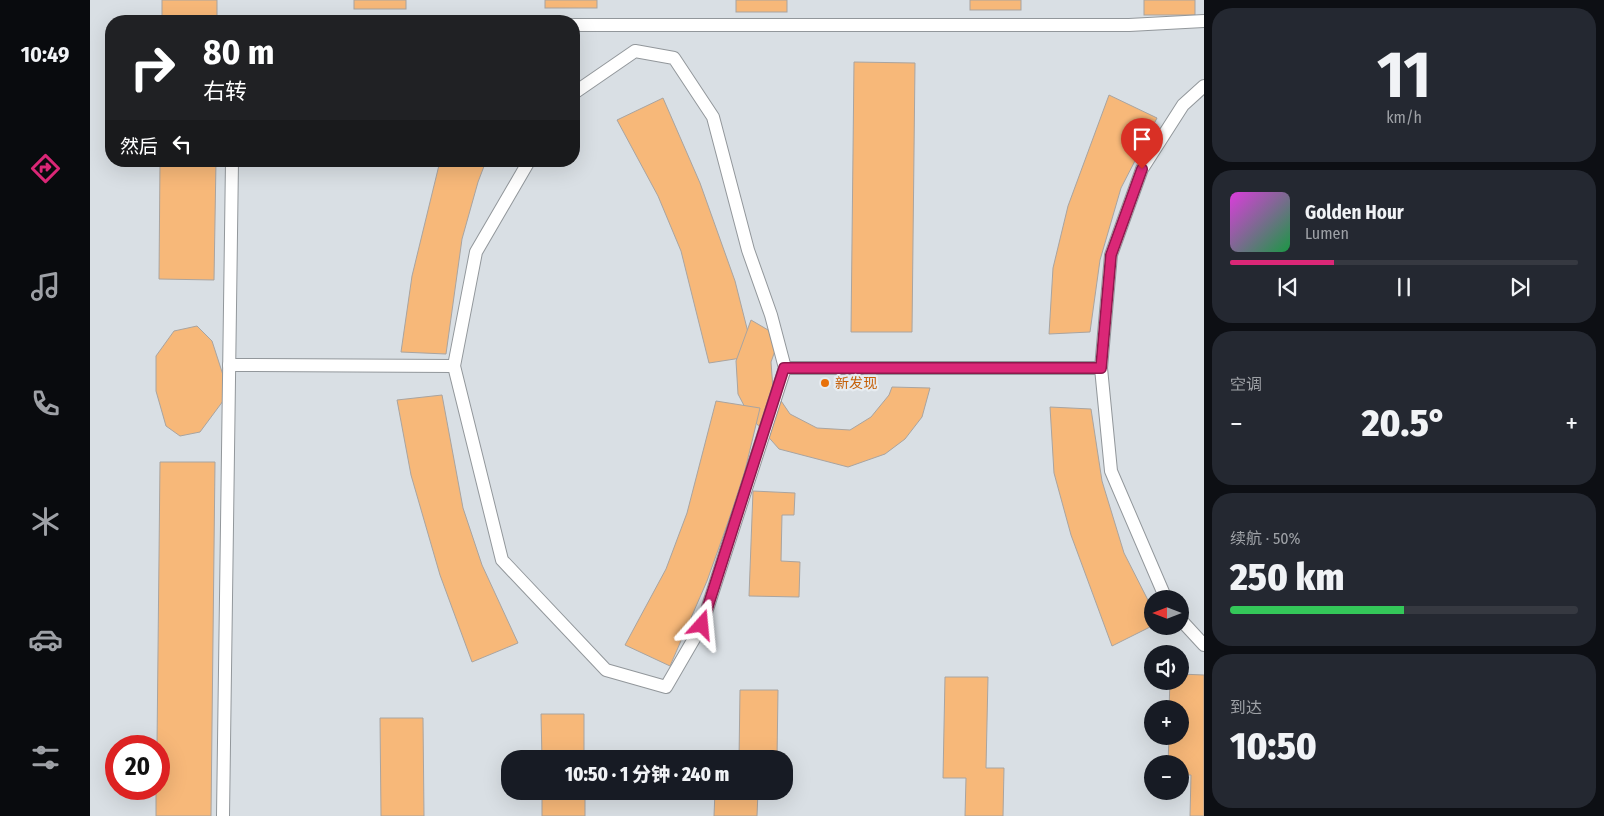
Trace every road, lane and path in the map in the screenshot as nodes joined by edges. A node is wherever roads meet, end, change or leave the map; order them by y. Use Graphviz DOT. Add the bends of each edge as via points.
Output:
graph roads {
  1 [pos="1204,21"];
  2 [pos="580,25"];
  3 [pos="1204,86"];
  4 [pos="580,89"];
  5 [pos="232,167"];
  6 [pos="526,167"];
  7 [pos="229,365"];
  8 [pos="454,366"];
  9 [pos="784,368"];
  10 [pos="1101,368"];
  11 [pos="1162,590"];
  12 [pos="1189,629"];
  13 [pos="1204,645"];
  14 [pos="223,816"];
  1 -- 2 [label="lane" via="1129,25"];
  3 -- 10 [label="lane" via="1183,105 1142,169 1111,255"];
  4 -- 9 [label="lane" via="635,51 674,58 713,117 748,250 771,315"];
  5 -- 7 [label="lane"];
  6 -- 8 [label="lane" via="476,252"];
  7 -- 8 [label="lane"];
  7 -- 14 [label="lane"];
  8 -- 9 [label="lane" via="502,560 606,670 666,687 702,625"];
  9 -- 10 [label="lane"];
  10 -- 11 [label="lane" via="1111,471"];
  12 -- 13 [label="lane"];
}
